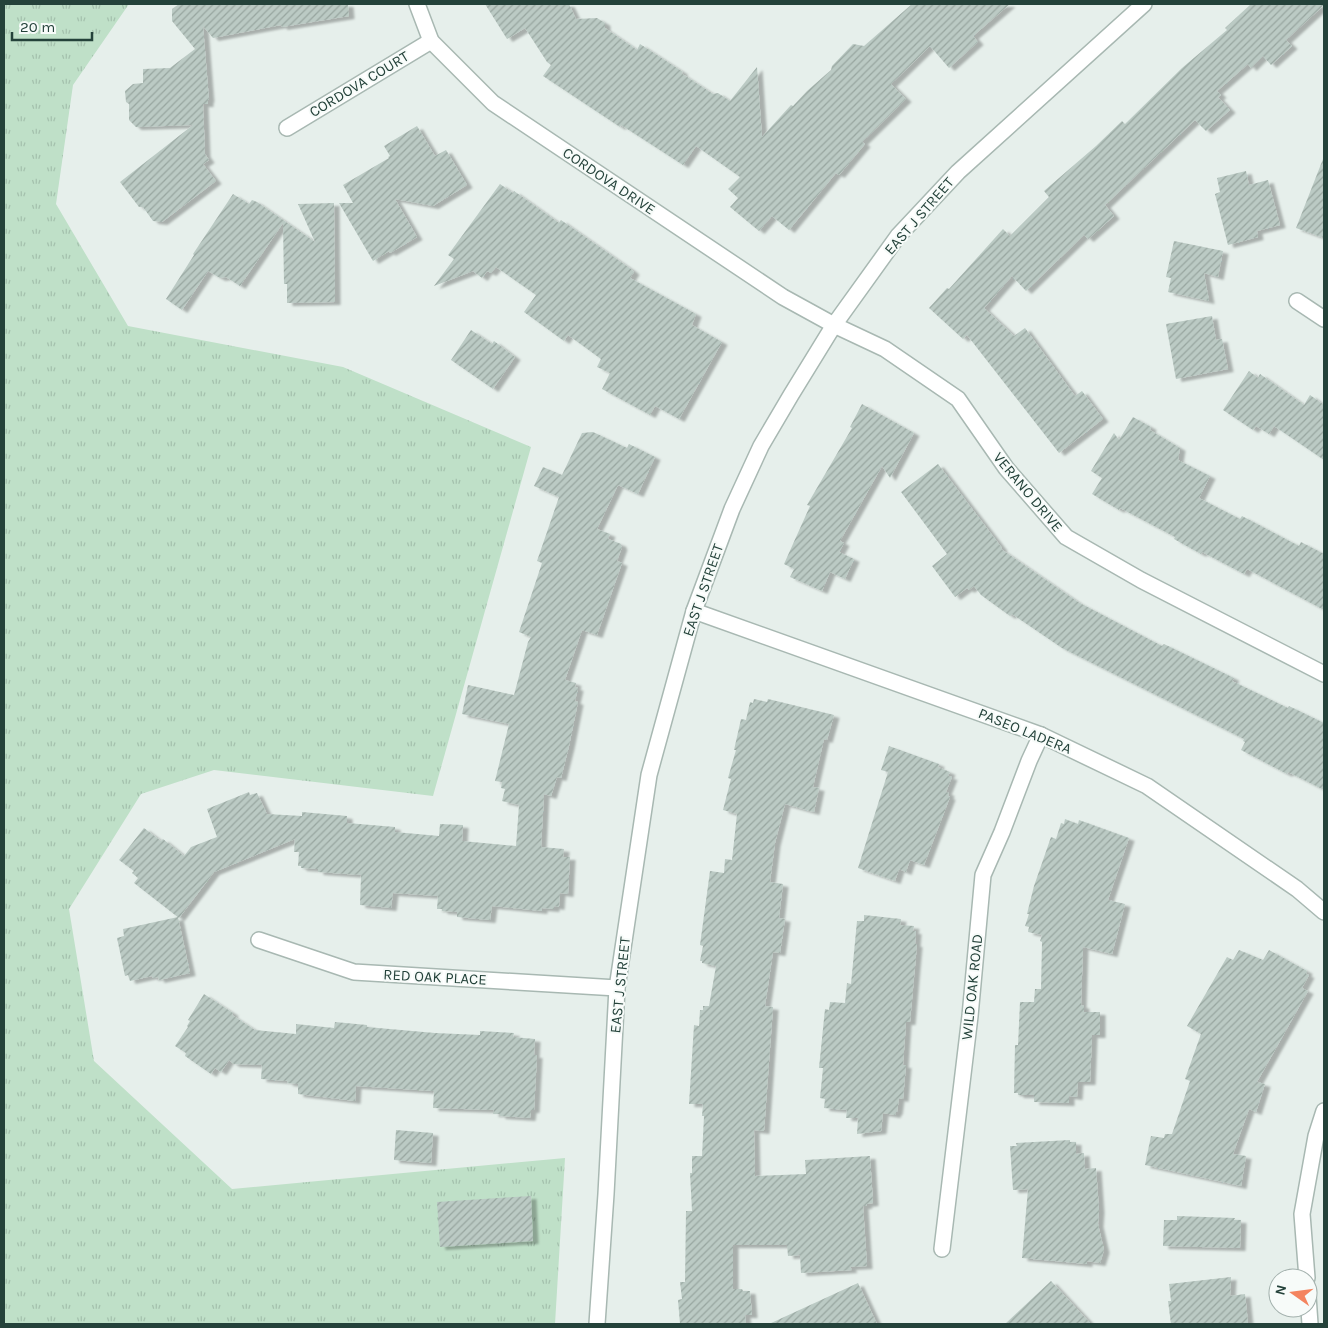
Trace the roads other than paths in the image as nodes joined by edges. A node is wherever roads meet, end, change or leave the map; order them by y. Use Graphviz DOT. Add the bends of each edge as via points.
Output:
graph roads {
  1 [pos="417,4"];
  2 [pos="1144,4"];
  3 [pos="431,40"];
  4 [pos="287,128"];
  5 [pos="1297,301"];
  6 [pos="1324,319"];
  7 [pos="834,325"];
  8 [pos="694,611"];
  9 [pos="1324,674"];
  10 [pos="1042,735"];
  11 [pos="1324,912"];
  12 [pos="259,940"];
  13 [pos="617,988"];
  14 [pos="1324,1112"];
  15 [pos="942,1250"];
  16 [pos="1306,1268"];
  17 [pos="597,1324"];
  1 -- 3 [label="street, CORDOVA DRIVE"];
  2 -- 7 [label="street, EAST J STREET" via="958,172 898,236"];
  3 -- 4 [label="street, CORDOVA COURT"];
  3 -- 7 [label="street, CORDOVA DRIVE" via="493,103 783,297"];
  5 -- 6 [label="street"];
  7 -- 8 [label="street, EAST J STREET" via="761,446 732,509"];
  7 -- 9 [label="street, VERANO DRIVE" via="885,349 958,399 1006,468 1066,538"];
  8 -- 10 [label="street, PASEO LADERA"];
  8 -- 13 [label="street, EAST J STREET" via="648,775"];
  10 -- 11 [label="street, PASEO LADERA" via="1147,786 1297,889"];
  10 -- 15 [label="street, WILD OAK ROAD" via="983,876"];
  12 -- 13 [label="street, RED OAK PLACE" via="354,972"];
  13 -- 17 [label="street, EAST J STREET"];
  14 -- 16 [label="street" via="1316,1136 1302,1214"];
}
